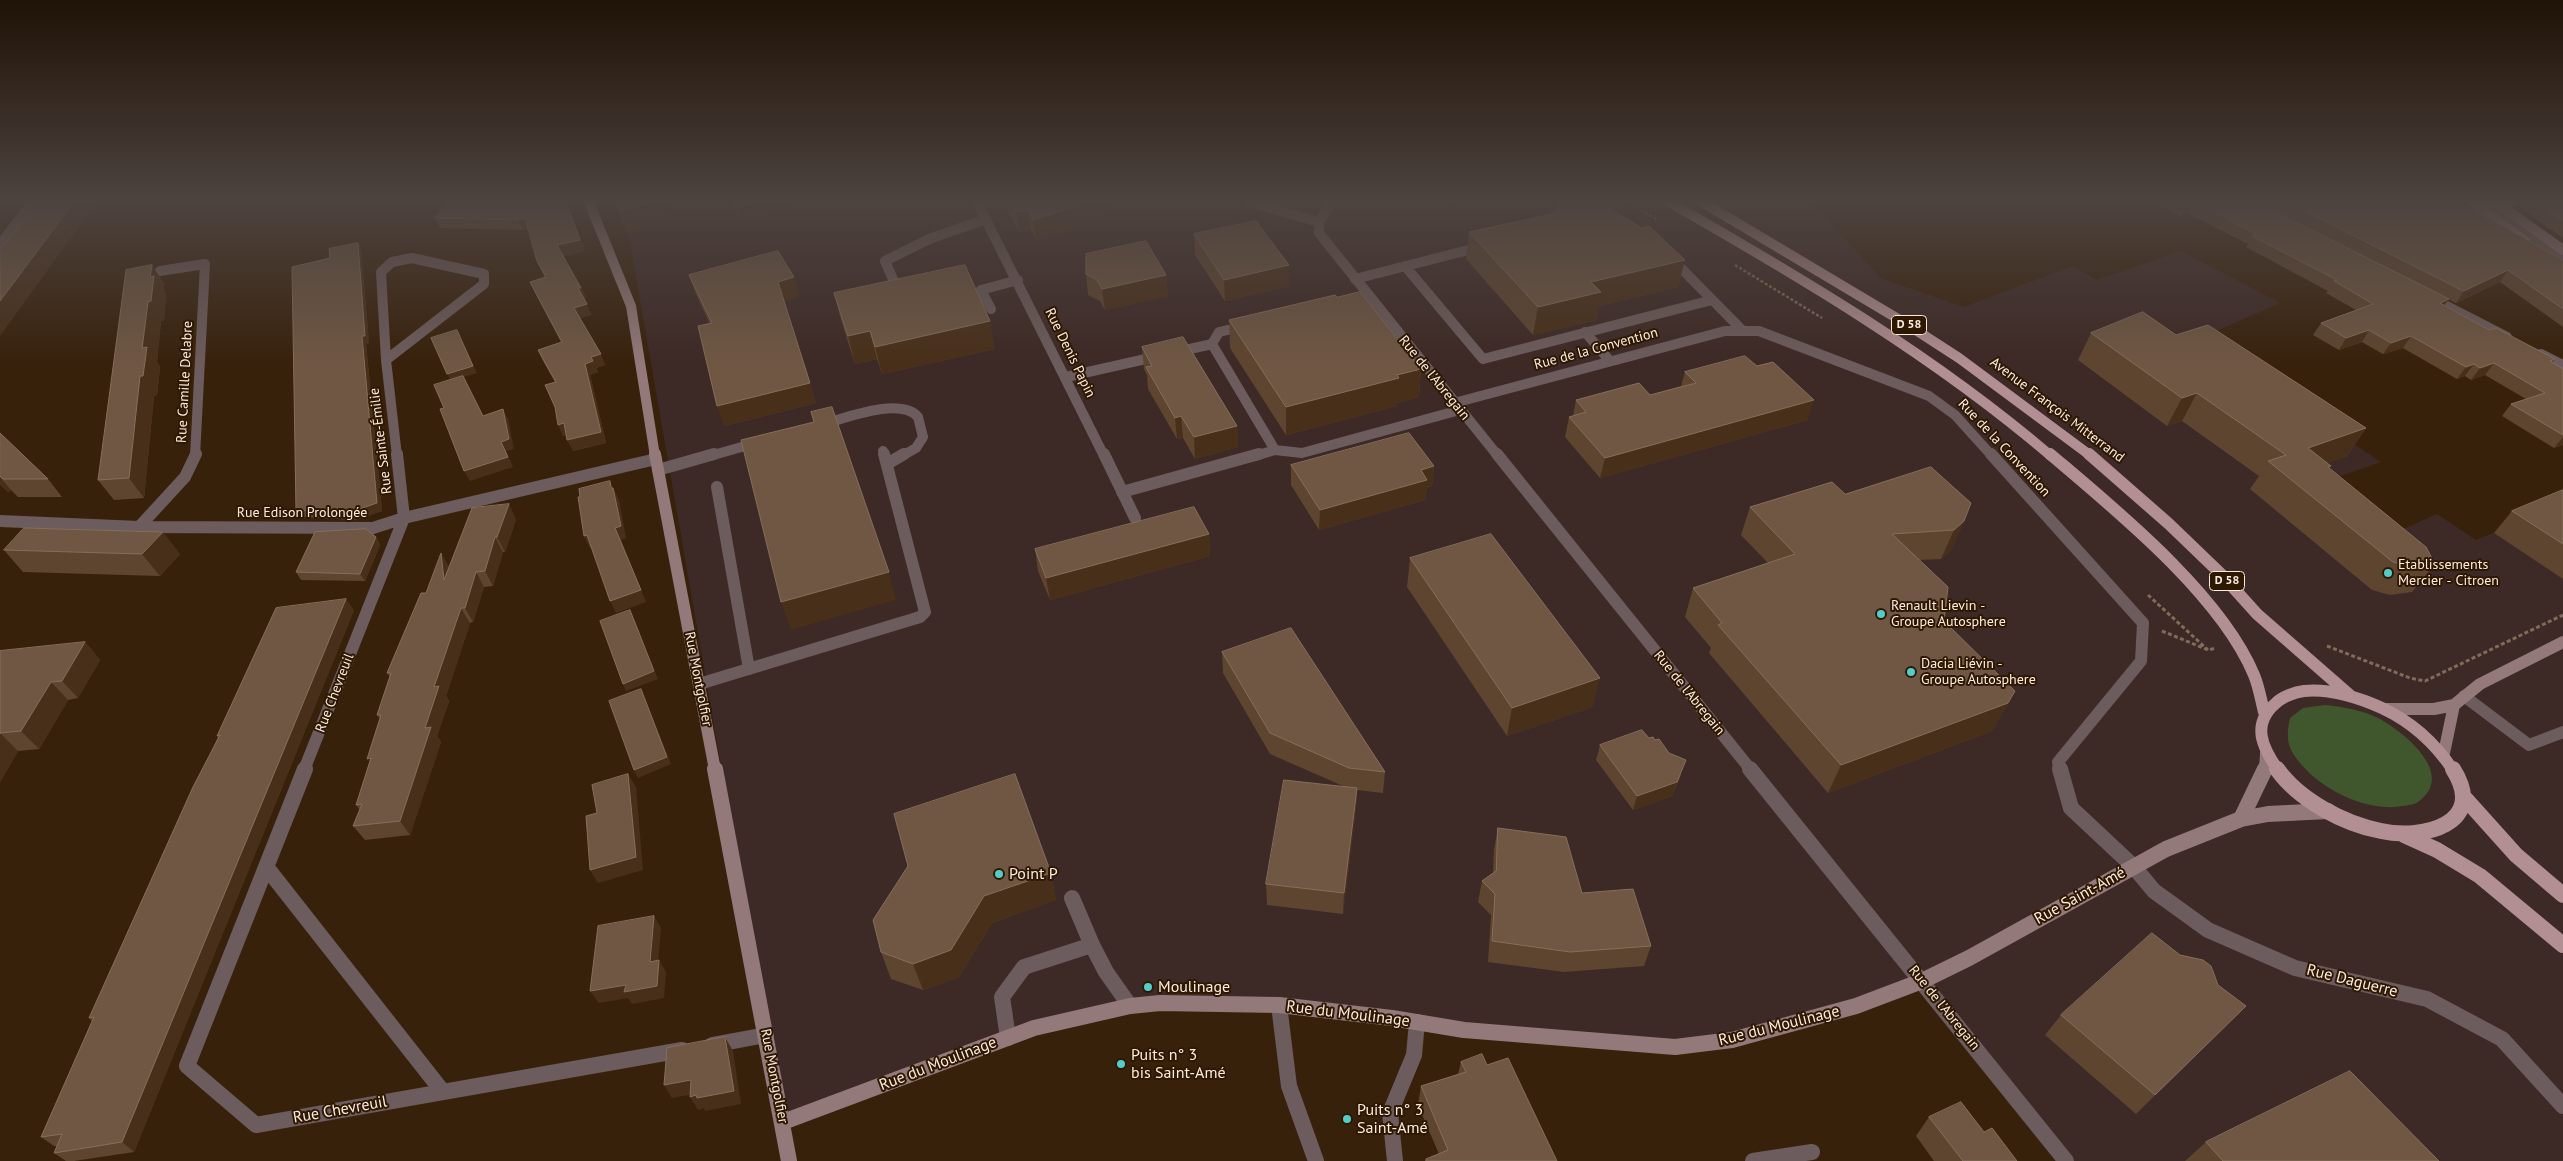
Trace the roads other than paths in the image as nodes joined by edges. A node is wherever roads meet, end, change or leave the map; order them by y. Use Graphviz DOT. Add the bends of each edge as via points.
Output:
graph roads {
  1 [pos="611,256"];
  2 [pos="893,256"];
  3 [pos="1006,256"];
  4 [pos="1337,256"];
  5 [pos="1442,256"];
  6 [pos="1669,256"];
  7 [pos="1759,256"];
  8 [pos="1794,256"];
  9 [pos="2546,256"];
  10 [pos="1404,266"];
  11 [pos="2563,269"];
  12 [pos="160,271"];
  13 [pos="1355,279"];
  14 [pos="1018,280"];
  15 [pos="898,291"];
  16 [pos="2421,293"];
  17 [pos="1369,296"];
  18 [pos="1356,300"];
  19 [pos="1712,300"];
  20 [pos="991,309"];
  21 [pos="1256,323"];
  22 [pos="1743,331"];
  23 [pos="1585,332"];
  24 [pos="1212,344"];
  25 [pos="386,360"];
  26 [pos="1610,361"];
  27 [pos="2563,365"];
  28 [pos="1066,377"];
  29 [pos="1457,407"];
  30 [pos="806,429"];
  31 [pos="768,440"];
  32 [pos="1275,450"];
  33 [pos="883,451"];
  34 [pos="886,464"];
  35 [pos="657,465"];
  36 [pos="717,486"];
  37 [pos="1122,492"];
  38 [pos="404,518"];
  39 [pos="1135,518"];
  40 [pos="0,521"];
  41 [pos="139,527"];
  42 [pos="2563,642"];
  43 [pos="749,669"];
  44 [pos="699,684"];
  45 [pos="2352,697"];
  46 [pos="2459,700"];
  47 [pos="2385,709"];
  48 [pos="2264,712"];
  49 [pos="2563,732"];
  50 [pos="2266,753"];
  51 [pos="2444,753"];
  52 [pos="2463,796"];
  53 [pos="2328,811"];
  54 [pos="2241,819"];
  55 [pos="2402,834"];
  56 [pos="2134,867"];
  57 [pos="267,868"];
  58 [pos="2563,895"];
  59 [pos="1072,898"];
  60 [pos="1092,945"];
  61 [pos="2563,945"];
  62 [pos="1922,981"];
  63 [pos="1279,1005"];
  64 [pos="1130,1006"];
  65 [pos="1417,1022"];
  66 [pos="766,1035"];
  67 [pos="1008,1038"];
  68 [pos="443,1092"];
  69 [pos="2563,1106"];
  70 [pos="783,1122"];
  71 [pos="1812,1152"];
  72 [pos="789,1161"];
  73 [pos="1316,1161"];
  74 [pos="1395,1161"];
  75 [pos="1753,1161"];
  76 [pos="2066,1161"];
  1 -- 35 [label="street, Rue Montgolfier" via="631,306"];
  2 -- 15 [label="street" via="885,260"];
  3 -- 14 [label="street, Rue Denis Papin"];
  4 -- 13 [label="street, Rue de l'Abregain"];
  5 -- 10 [label="street"];
  6 -- 19 [label="street"];
  7 -- 48 [label="main road, D 58" via="1874,326 1971,391 2057,458 2196,590 2230,634 2253,674"];
  8 -- 45 [label="main road, Avenue François Mitterrand / D 58" via="1959,358 2104,466 2221,574 2258,614"];
  9 -- 11 [label="street"];
  10 -- 13 [label="street"];
  10 -- 23 [label="street" via="1483,359"];
  12 -- 41 [label="street, Rue Camille Delabre" via="205,264 196,454 185,476"];
  13 -- 17 [label="street, Rue de l'Abregain"];
  14 -- 20 [label="street" via="981,290"];
  14 -- 28 [label="street, Rue Denis Papin"];
  16 -- 27 [label="street"];
  17 -- 18 [label="street"];
  17 -- 29 [label="street, Rue de l'Abregain"];
  19 -- 22 [label="street"];
  19 -- 23 [label="street"];
  21 -- 24 [label="street" via="1219,332"];
  22 -- 26 [label="street, Rue de la Convention" via="1725,330"];
  22 -- 56 [label="street, Rue de la Convention" via="1759,331 1929,396 1955,414 2143,623 2141,661 2058,762 2071,808"];
  23 -- 26 [label="street"];
  24 -- 28 [label="street"];
  24 -- 32 [label="street"];
  25 -- 25 [label="street, Rue Sainte-Émilie" via="380,272 392,262 412,258 484,274 484,284"];
  25 -- 38 [label="street, Rue Sainte-Émilie"];
  26 -- 29 [label="street, Rue de la Convention"];
  28 -- 37 [label="street, Rue Denis Papin"];
  29 -- 32 [label="street, Rue de la Convention" via="1302,453"];
  29 -- 62 [label="street, Rue de l'Abregain"];
  30 -- 34 [label="street" via="899,407 912,410 920,420 923,437 916,448"];
  31 -- 35 [label="street, Rue Edison Prolongée"];
  32 -- 37 [label="street"];
  33 -- 34 [label="street"];
  34 -- 43 [label="street" via="925,612 920,617"];
  35 -- 38 [label="street, Rue Edison Prolongée"];
  35 -- 44 [label="street, Rue Montgolfier"];
  36 -- 43 [label="street"];
  37 -- 39 [label="street, Rue Denis Papin"];
  38 -- 41 [label="street, Rue Edison Prolongée" via="373,528"];
  38 -- 57 [label="street, Rue Chevreuil"];
  40 -- 41 [label="street, Rue Edison Prolongée"];
  42 -- 46 [label="street" via="2480,684"];
  43 -- 44 [label="street"];
  44 -- 66 [label="street, Rue Montgolfier"];
  45 -- 47 [label="main road"];
  45 -- 48 [label="main road" via="2303,691 2279,698"];
  46 -- 47 [label="street" via="2434,709"];
  46 -- 49 [label="street" via="2529,745"];
  46 -- 51 [label="street"];
  47 -- 51 [label="main road" via="2408,722"];
  48 -- 50 [label="main road" via="2260,724"];
  50 -- 53 [label="main road" via="2290,784"];
  50 -- 54 [label="street" via="2265,773"];
  51 -- 52 [label="main road" via="2458,775"];
  52 -- 55 [label="main road" via="2461,810 2453,821 2440,829"];
  52 -- 58 [label="main road" via="2516,855"];
  53 -- 54 [label="street, Rue Saint-Amé" via="2268,814"];
  53 -- 55 [label="main road" via="2378,830"];
  54 -- 56 [label="street, Rue Saint-Amé" via="2166,849"];
  55 -- 61 [label="main road" via="2437,850 2480,876"];
  56 -- 62 [label="street, Rue Saint-Amé"];
  56 -- 69 [label="street, Rue Daguerre" via="2154,891 2208,930 2295,968 2426,999 2502,1039"];
  57 -- 68 [label="street"];
  57 -- 68 [label="street, Rue Chevreuil" via="187,1066 256,1125"];
  59 -- 60 [label="street"];
  60 -- 64 [label="street"];
  60 -- 67 [label="street" via="1024,968 1002,997"];
  62 -- 65 [label="street, Rue du Moulinage" via="1856,1006 1732,1040 1675,1047 1464,1030"];
  62 -- 76 [label="street, Rue de l'Abregain"];
  63 -- 64 [label="street, Rue du Moulinage" via="1160,1003"];
  63 -- 65 [label="street, Rue du Moulinage"];
  63 -- 73 [label="street" via="1289,1086"];
  64 -- 67 [label="street, Rue du Moulinage" via="1034,1028"];
  65 -- 74 [label="street" via="1414,1055 1390,1113"];
  66 -- 68 [label="street"];
  66 -- 70 [label="street, Rue Montgolfier"];
  67 -- 70 [label="street, Rue du Moulinage"];
  70 -- 72 [label="street, Rue Montgolfier"];
  71 -- 75 [label="street"];
}
